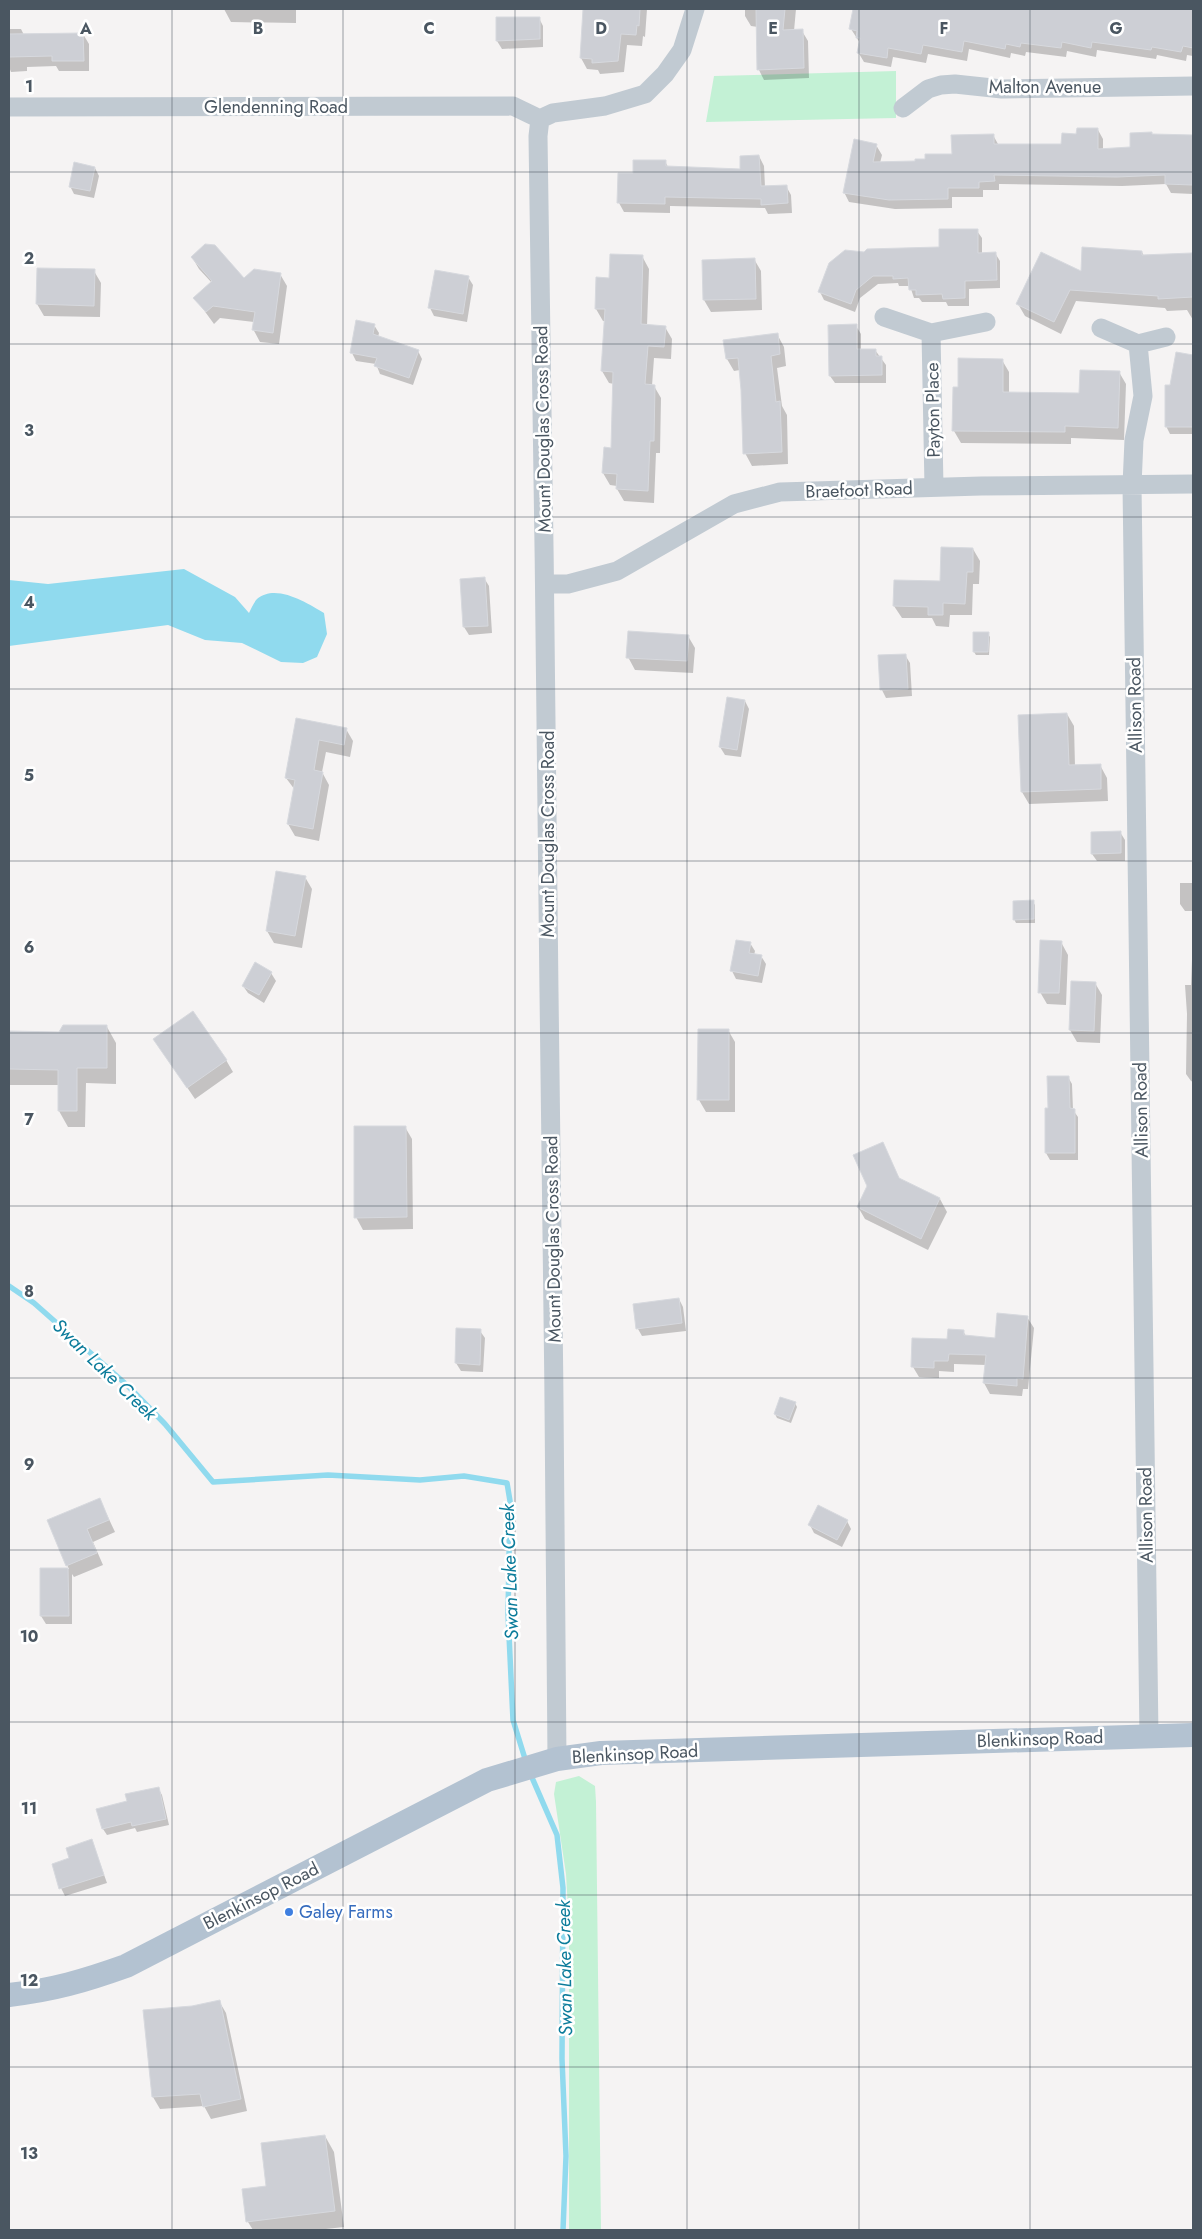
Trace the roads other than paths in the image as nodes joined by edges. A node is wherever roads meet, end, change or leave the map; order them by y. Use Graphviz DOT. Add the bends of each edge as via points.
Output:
graph roads {
  1 [pos="694,9"];
  2 [pos="1193,86"];
  3 [pos="9,107"];
  4 [pos="903,108"];
  5 [pos="540,119"];
  6 [pos="884,317"];
  7 [pos="986,322"];
  8 [pos="1101,328"];
  9 [pos="931,333"];
  10 [pos="1166,337"];
  11 [pos="1138,344"];
  12 [pos="1193,484"];
  13 [pos="1132,485"];
  14 [pos="934,488"];
  15 [pos="546,584"];
  16 [pos="1193,1735"];
  17 [pos="1149,1736"];
  18 [pos="557,1759"];
  19 [pos="9,1995"];
  1 -- 5 [label="street" via="682,50 645,94 605,106 553,113"];
  2 -- 4 [label="street, Malton Avenue" via="1002,89 941,85"];
  3 -- 5 [label="street, Glendenning Road" via="513,106"];
  5 -- 15 [label="street, Mount Douglas Cross Road"];
  6 -- 9 [label="street"];
  7 -- 9 [label="street"];
  8 -- 11 [label="street"];
  9 -- 14 [label="street, Payton Place"];
  10 -- 11 [label="street"];
  11 -- 13 [label="street, Allison Road" via="1143,396 1134,440"];
  12 -- 13 [label="street, Braefoot Road"];
  13 -- 14 [label="street, Braefoot Road"];
  13 -- 17 [label="street, Allison Road"];
  14 -- 15 [label="street, Braefoot Road" via="780,492 758,496 734,504 617,571 568,584"];
  15 -- 18 [label="street, Mount Douglas Cross Road"];
  16 -- 17 [label="main road, Blenkinsop Road"];
  17 -- 18 [label="main road, Blenkinsop Road" via="601,1753"];
  18 -- 19 [label="main road, Blenkinsop Road" via="487,1780 126,1966 81,1982"];
}
